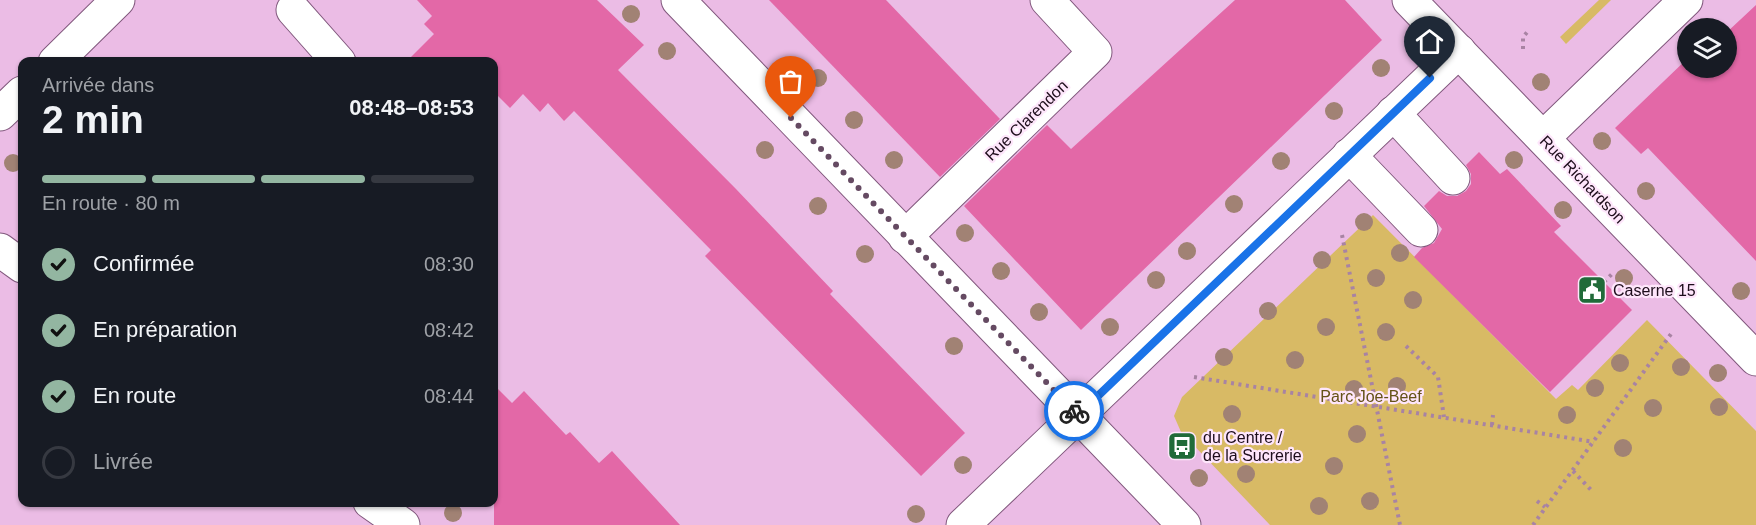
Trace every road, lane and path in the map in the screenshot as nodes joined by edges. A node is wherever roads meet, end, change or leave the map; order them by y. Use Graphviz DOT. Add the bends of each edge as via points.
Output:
graph roads {
  1 [pos="118,0"];
  2 [pos="678,0"];
  3 [pos="1047,0"];
  4 [pos="1409,0"];
  5 [pos="1686,0"];
  6 [pos="293,10"];
  7 [pos="1529,30"];
  8 [pos="1523,49"];
  9 [pos="1459,51"];
  10 [pos="60,57"];
  11 [pos="335,57"];
  12 [pos="18,97"];
  13 [pos="1393,113"];
  14 [pos="0,114"];
  15 [pos="1543,138"];
  16 [pos="1349,155"];
  17 [pos="1453,178"];
  18 [pos="1421,230"];
  19 [pos="1342,235"];
  20 [pos="905,237"];
  21 [pos="0,250"];
  22 [pos="18,263"];
  23 [pos="1613,273"];
  24 [pos="1604,282"];
  25 [pos="1671,334"];
  26 [pos="1406,346"];
  27 [pos="1756,358"];
  28 [pos="1194,377"];
  29 [pos="1375,406"];
  30 [pos="1078,415"];
  31 [pos="1493,415"];
  32 [pos="1444,417"];
  33 [pos="1492,425"];
  34 [pos="1594,442"];
  35 [pos="1573,471"];
  36 [pos="1592,491"];
  37 [pos="1537,501"];
  38 [pos="377,507"];
  39 [pos="1545,507"];
  40 [pos="403,525"];
  41 [pos="963,525"];
  42 [pos="1185,525"];
  43 [pos="1400,525"];
  44 [pos="1533,525"];
  1 -- 10 [label="street"];
  2 -- 20 [label="street"];
  3 -- 20 [label="street, Rue Clarendon" via="1095,52"];
  4 -- 9 [label="street, Rue Richardson"];
  5 -- 15 [label="street"];
  6 -- 11 [label="street"];
  7 -- 8 [label="path" via="1523,37"];
  9 -- 13 [label="street"];
  9 -- 15 [label="street, Rue Richardson"];
  12 -- 14 [label="street"];
  13 -- 16 [label="street"];
  13 -- 17 [label="street"];
  15 -- 27 [label="street, Rue Richardson"];
  16 -- 18 [label="street"];
  16 -- 30 [label="street"];
  19 -- 29 [label="path"];
  20 -- 30 [label="street"];
  21 -- 22 [label="street"];
  23 -- 24 [label="path"];
  25 -- 34 [label="path"];
  26 -- 32 [label="path" via="1438,377"];
  28 -- 29 [label="path"];
  29 -- 32 [label="path"];
  29 -- 43 [label="path"];
  30 -- 41 [label="street"];
  30 -- 42 [label="street"];
  31 -- 33 [label="path"];
  32 -- 33 [label="path"];
  33 -- 34 [label="path"];
  34 -- 35 [label="path"];
  35 -- 36 [label="path"];
  35 -- 39 [label="path"];
  37 -- 39 [label="path"];
  38 -- 40 [label="street"];
  39 -- 44 [label="path"];
}
